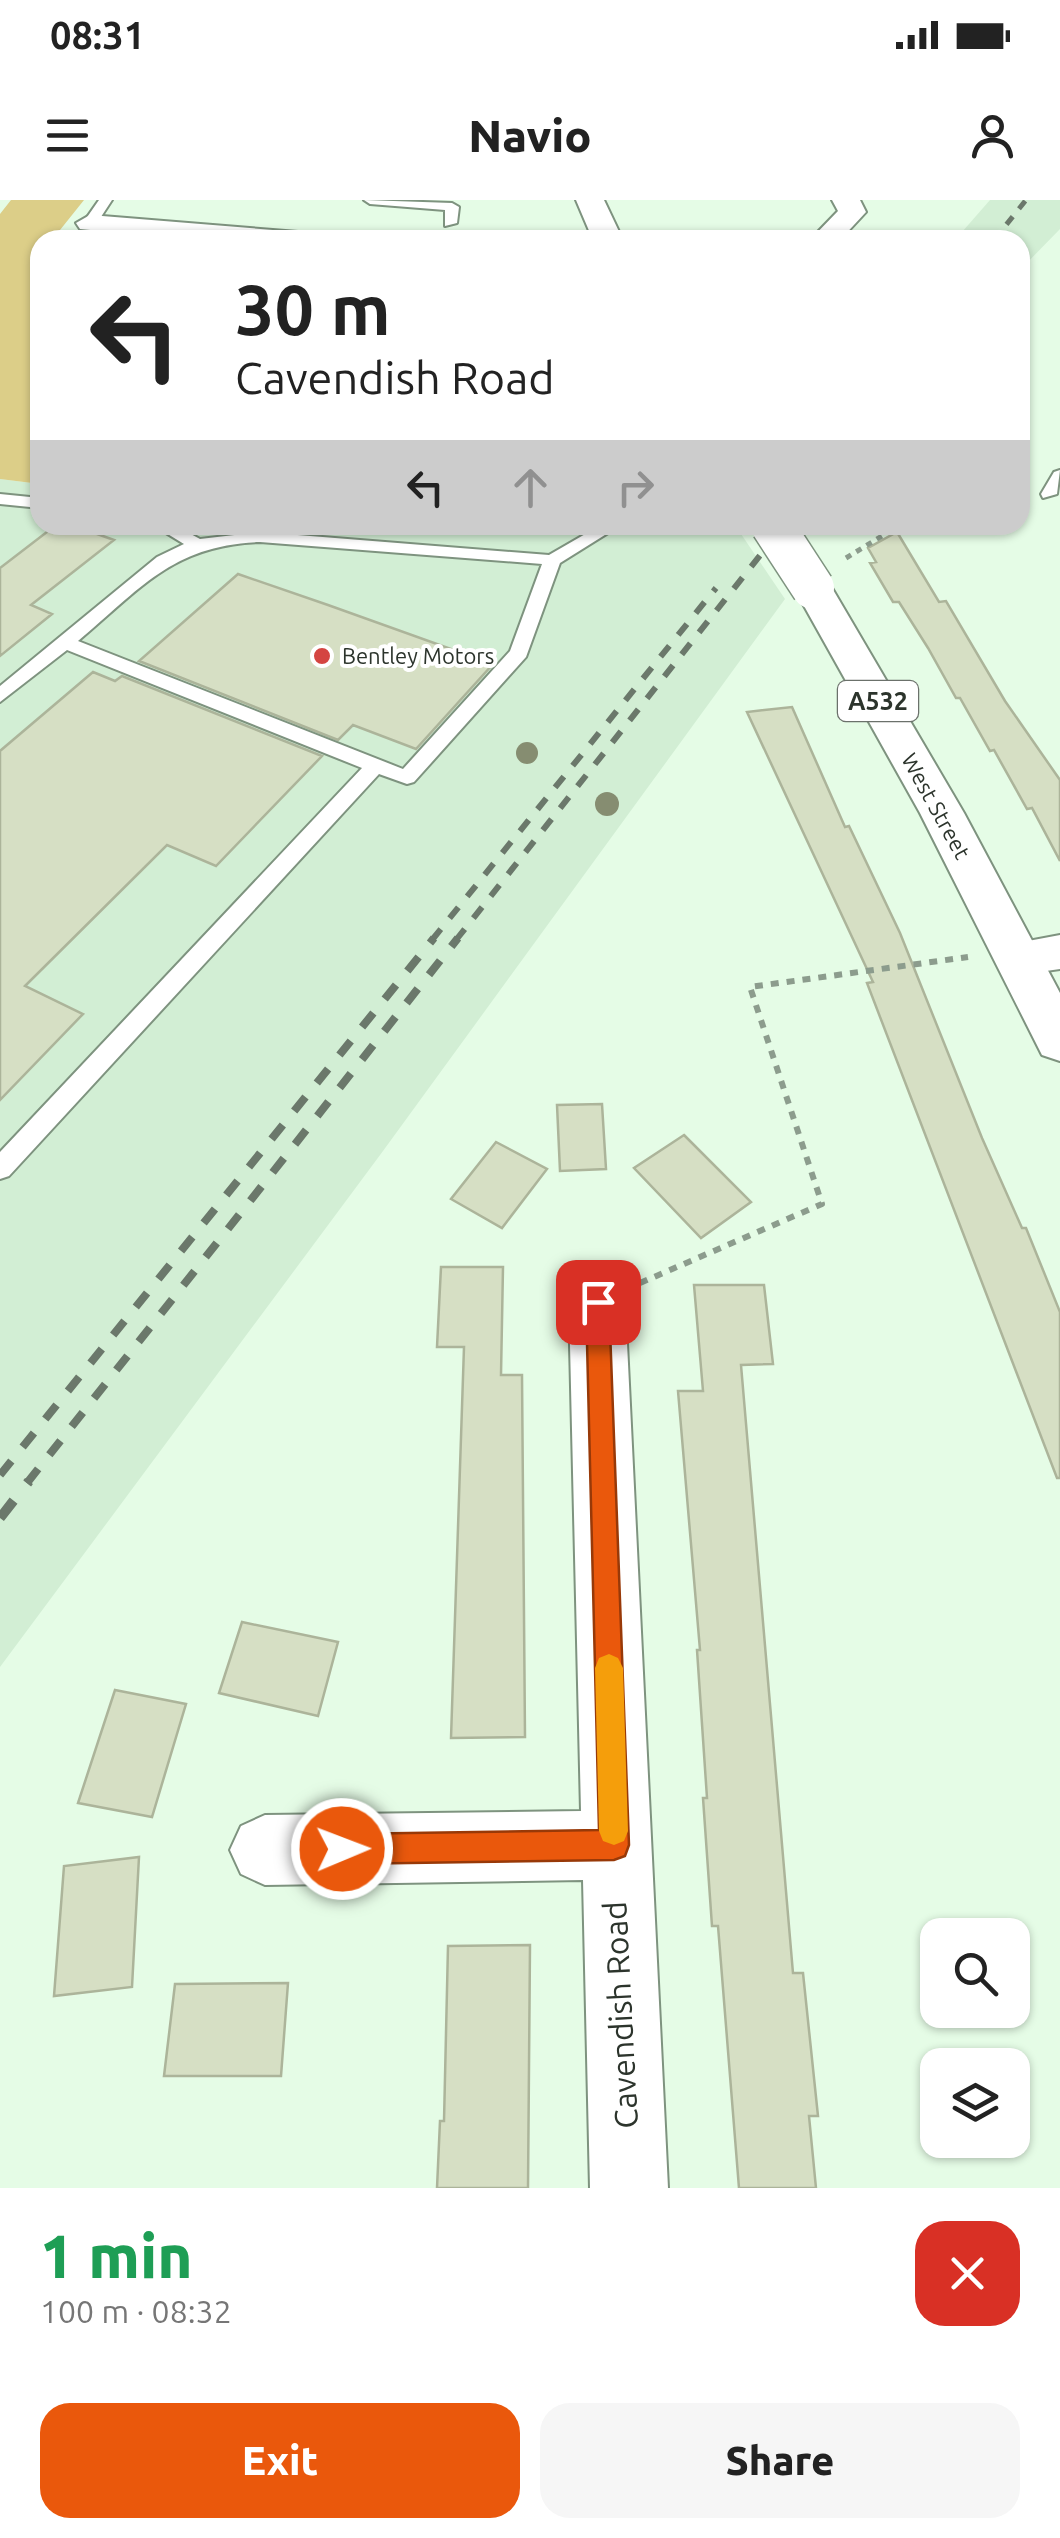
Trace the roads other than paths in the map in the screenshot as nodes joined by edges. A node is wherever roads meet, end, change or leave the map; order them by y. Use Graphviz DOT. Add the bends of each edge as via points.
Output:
graph roads {
  1 [pos="370,200"];
  2 [pos="590,200"];
  3 [pos="598,200"];
  4 [pos="846,200"];
  5 [pos="98,212"];
  6 [pos="450,223"];
  7 [pos="272,230"];
  8 [pos="604,230"];
  9 [pos="835,230"];
  10 [pos="1060,475"];
  11 [pos="1048,494"];
  12 [pos="0,499"];
  13 [pos="30,503"];
  14 [pos="179,535"];
  15 [pos="596,535"];
  16 [pos="779,535"];
  17 [pos="196,544"];
  18 [pos="552,560"];
  19 [pos="65,642"];
  20 [pos="0,696"];
  21 [pos="374,766"];
  22 [pos="1031,954"];
  23 [pos="1060,1041"];
  24 [pos="0,1169"];
  25 [pos="598,1302"];
  26 [pos="614,1845"];
  27 [pos="264,1850"];
  28 [pos="629,2188"];
  1 -- 6 [label="lane" via="452,207"];
  2 -- 3 [label="street"];
  2 -- 8 [label="main road"];
  4 -- 9 [label="street" via="852,212"];
  5 -- 7 [label="street"];
  10 -- 11 [label="lane"];
  12 -- 13 [label="lane"];
  14 -- 17 [label="lane"];
  15 -- 18 [label="lane"];
  16 -- 22 [label="main road, West Street / A532, bridge"];
  17 -- 18 [label="lane" via="260,537"];
  17 -- 19 [label="lane" via="163,561"];
  18 -- 21 [label="lane" via="519,653 407,777"];
  19 -- 20 [label="lane"];
  19 -- 21 [label="lane"];
  21 -- 24 [label="lane"];
  22 -- 23 [label="main road, West Street / A532"];
  25 -- 26 [label="street, Cavendish Road"];
  26 -- 27 [label="street"];
  26 -- 28 [label="street, Cavendish Road"];
}
